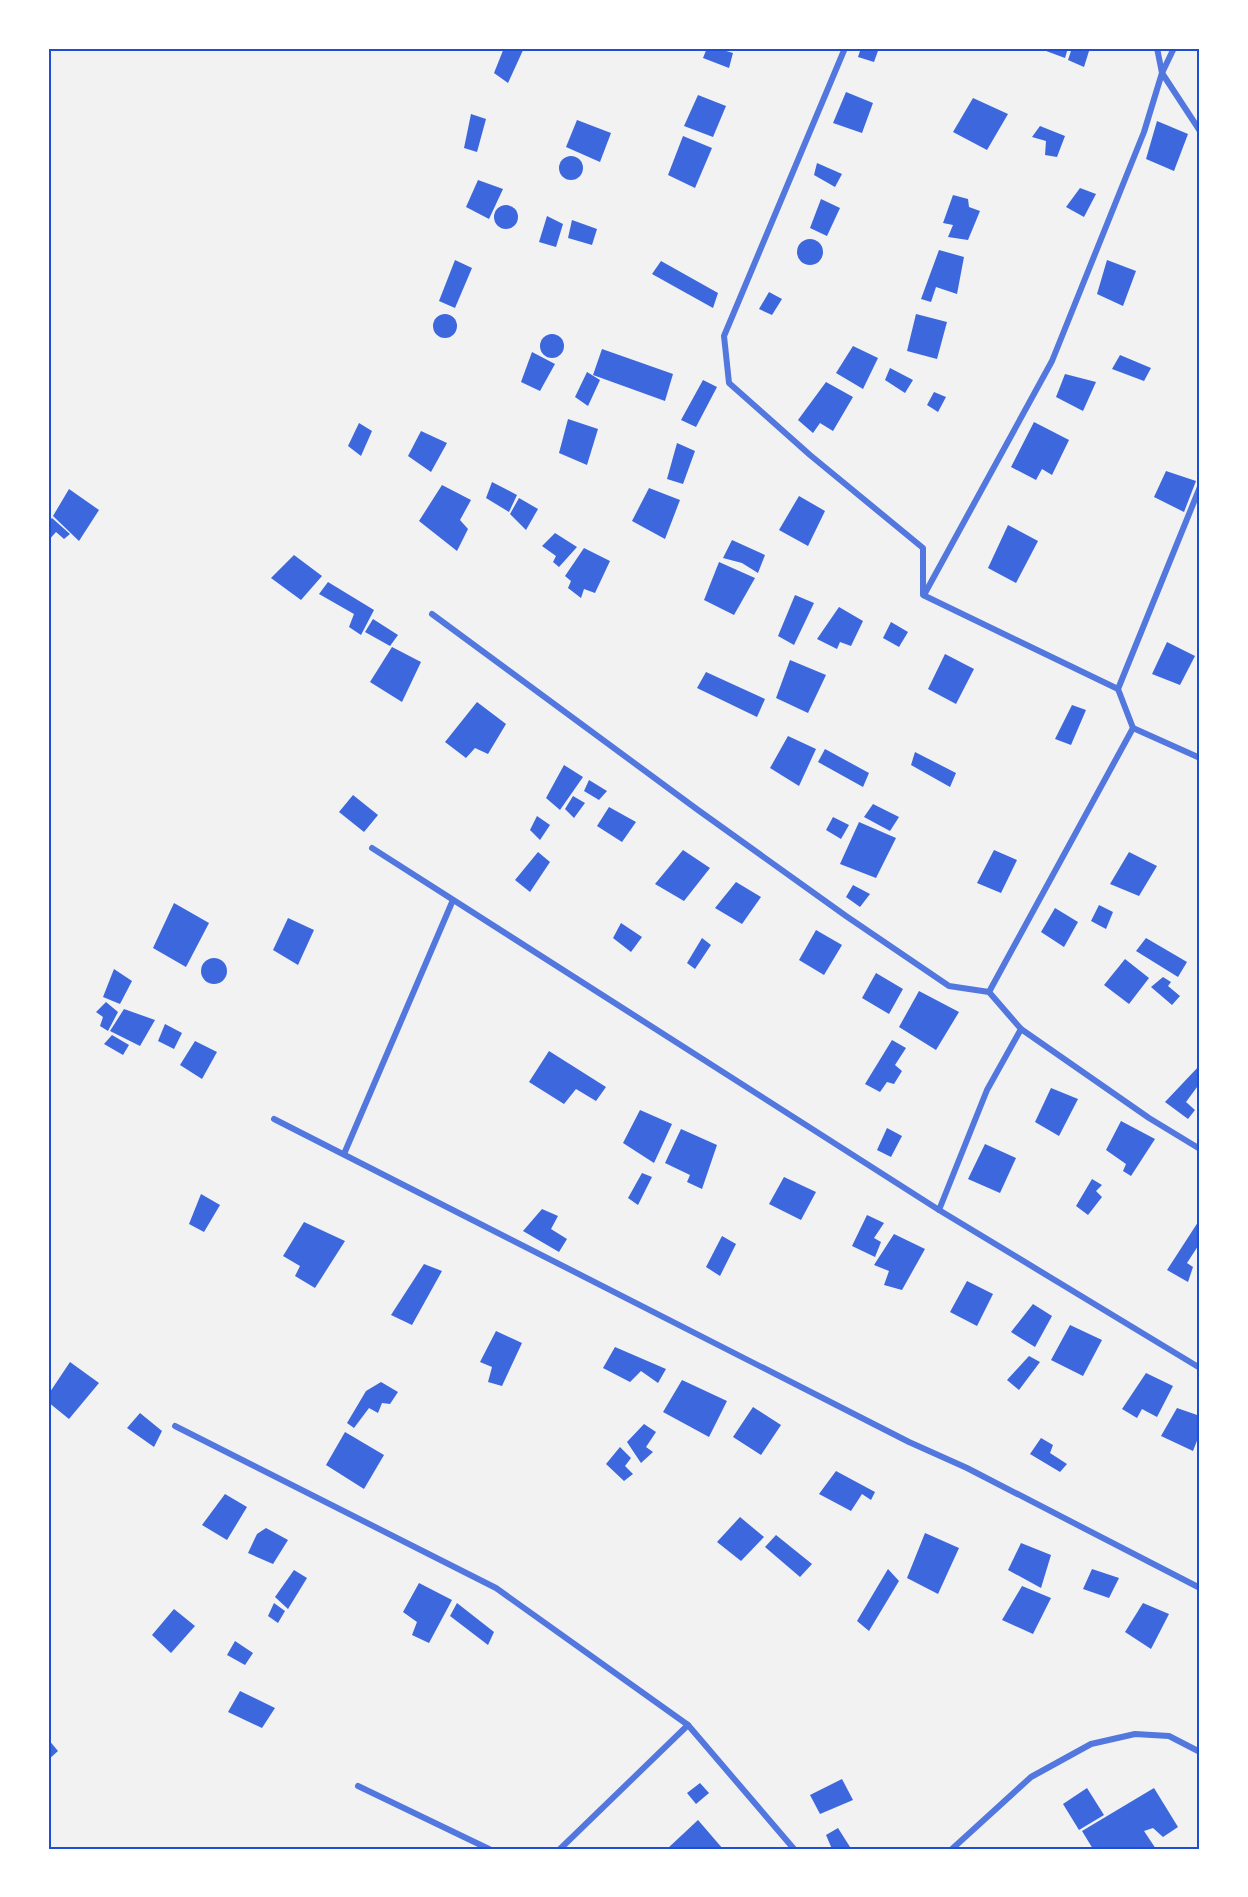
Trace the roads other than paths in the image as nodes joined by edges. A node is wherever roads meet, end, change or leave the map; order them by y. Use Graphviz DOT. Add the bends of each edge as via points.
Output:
graph roads {
  1 [pos="845,48"];
  2 [pos="1157,48"];
  3 [pos="1174,48"];
  4 [pos="1162,74"];
  5 [pos="1200,131"];
  6 [pos="1200,487"];
  7 [pos="924,595"];
  8 [pos="432,614"];
  9 [pos="1118,690"];
  10 [pos="1133,728"];
  11 [pos="1200,758"];
  12 [pos="372,848"];
  13 [pos="453,900"];
  14 [pos="989,992"];
  15 [pos="1021,1029"];
  16 [pos="274,1119"];
  17 [pos="1200,1149"];
  18 [pos="344,1154"];
  19 [pos="939,1210"];
  20 [pos="1200,1368"];
  21 [pos="175,1426"];
  22 [pos="1200,1588"];
  23 [pos="688,1725"];
  24 [pos="1200,1752"];
  25 [pos="358,1786"];
  26 [pos="489,1849"];
  27 [pos="560,1849"];
  28 [pos="794,1849"];
  29 [pos="952,1849"];
  1 -- 7 [label="street" via="724,336 729,383 923,548"];
  2 -- 4 [label="street"];
  3 -- 4 [label="street"];
  4 -- 5 [label="street"];
  4 -- 7 [label="street" via="1144,132 1052,361"];
  6 -- 9 [label="street"];
  7 -- 9 [label="street"];
  8 -- 14 [label="street" via="846,916 950,986"];
  9 -- 10 [label="street"];
  10 -- 11 [label="street"];
  10 -- 14 [label="street"];
  12 -- 13 [label="street"];
  13 -- 18 [label="street"];
  13 -- 19 [label="street"];
  14 -- 15 [label="street"];
  15 -- 17 [label="street"];
  15 -- 19 [label="street" via="987,1090"];
  16 -- 18 [label="street"];
  18 -- 22 [label="street"];
  19 -- 20 [label="street"];
  21 -- 23 [label="street" via="496,1588"];
  23 -- 27 [label="street"];
  23 -- 28 [label="street"];
  24 -- 29 [label="street" via="1169,1736 1135,1734 1091,1744 1030,1777"];
  25 -- 26 [label="street"];
}
